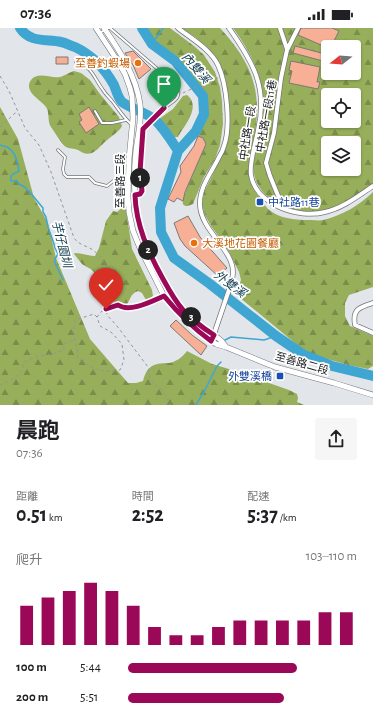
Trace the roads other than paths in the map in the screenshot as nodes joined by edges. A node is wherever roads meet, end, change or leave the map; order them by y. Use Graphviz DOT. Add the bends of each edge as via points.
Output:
graph roads {
  1 [pos="96,28"];
  2 [pos="178,28"];
  3 [pos="229,28"];
  4 [pos="280,28"];
  5 [pos="298,28"];
  6 [pos="104,29"];
  7 [pos="99,33"];
  8 [pos="287,50"];
  9 [pos="76,62"];
  10 [pos="164,108"];
  11 [pos="95,111"];
  12 [pos="126,120"];
  13 [pos="133,126"];
  14 [pos="58,150"];
  15 [pos="128,179"];
  16 [pos="373,186"];
  17 [pos="280,207"];
  18 [pos="373,303"];
  19 [pos="373,333"];
  20 [pos="214,335"];
  21 [pos="211,341"];
  22 [pos="226,346"];
  23 [pos="373,395"];
  1 -- 7 [label="street, 至善路三段"];
  2 -- 20 [label="street, 中社路一段" via="206,49 218,64 228,112 224,146 205,182 200,205 208,228 226,253 234,272"];
  3 -- 17 [label="street, 中社路一段" via="246,53 257,75 260,88 262,104 251,175 256,189 267,201"];
  4 -- 8 [label="street"];
  5 -- 8 [label="street, 中社路一段11巷"];
  6 -- 7 [label="lane"];
  6 -- 10 [label="lane" via="110,28 175,84 179,95"];
  6 -- 20 [label="street, 至善路三段" via="124,59 140,104 141,119 135,164 135,208 143,238 171,294 183,310"];
  7 -- 13 [label="street, 至善路三段" via="125,74 133,105"];
  8 -- 17 [label="street, 中社路一段11巷" via="274,133 266,163"];
  9 -- 12 [label="lane" via="90,70"];
  11 -- 12 [label="lane" via="102,123"];
  12 -- 13 [label="lane"];
  13 -- 15 [label="street, 至善路三段"];
  14 -- 15 [label="lane" via="65,157 63,169 67,177 89,177 95,183 106,186 117,178"];
  15 -- 21 [label="street, 至善路三段" via="129,212 133,231 164,296 200,334"];
  16 -- 17 [label="street, 中社路一段" via="339,208 324,212 308,214"];
  18 -- 19 [label="street" via="361,306 356,311 354,320 355,325"];
  20 -- 21 [label="street"];
  20 -- 22 [label="street, 至善路二段"];
  21 -- 22 [label="street, 至善路二段"];
  22 -- 23 [label="street, 至善路二段" via="275,367"];
}
